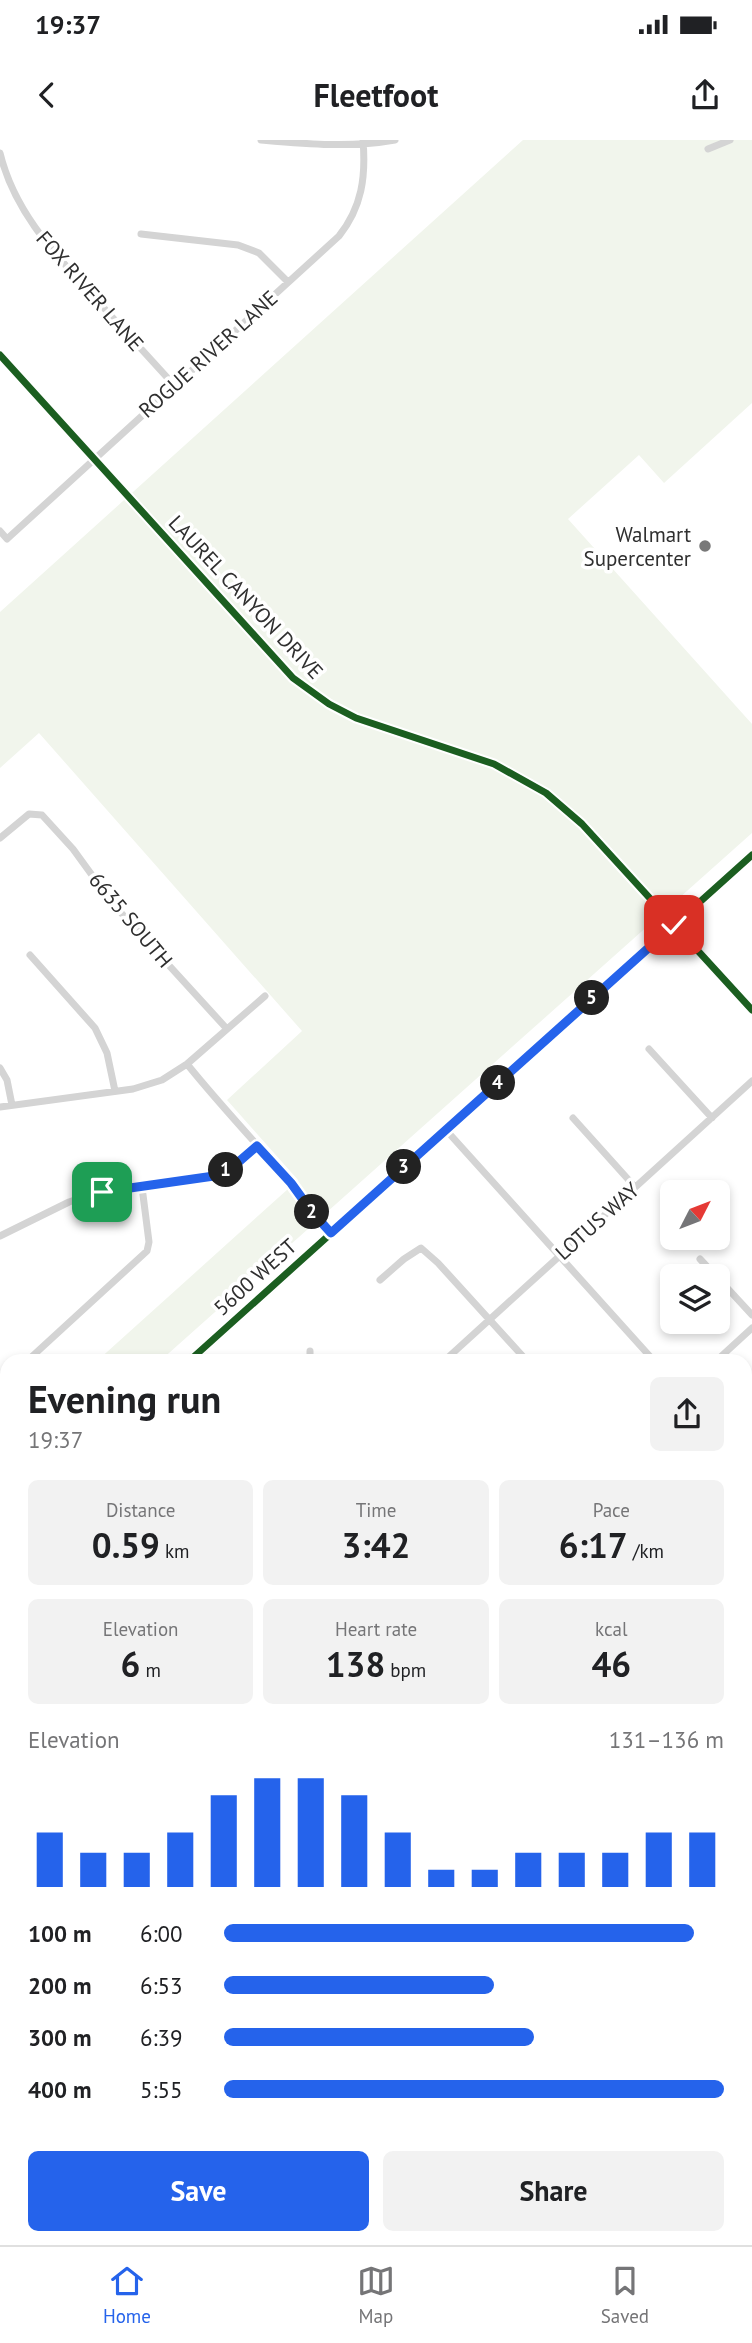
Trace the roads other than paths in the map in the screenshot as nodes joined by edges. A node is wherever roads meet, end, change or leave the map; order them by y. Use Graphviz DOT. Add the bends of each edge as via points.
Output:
graph roads {
  1 [pos="261,140"];
  2 [pos="395,140"];
  3 [pos="730,140"];
  4 [pos="363,143"];
  5 [pos="708,149"];
  6 [pos="0,153"];
  7 [pos="141,234"];
  8 [pos="288,282"];
  9 [pos="0,355"];
  10 [pos="174,385"];
  11 [pos="93,459"];
  12 [pos="0,531"];
  13 [pos="0,838"];
  14 [pos="752,855"];
  15 [pos="674,925"];
  16 [pos="30,955"];
  17 [pos="265,996"];
  18 [pos="752,1010"];
  19 [pos="227,1029"];
  20 [pos="649,1048"];
  21 [pos="187,1064"];
  22 [pos="0,1068"];
  23 [pos="752,1081"];
  24 [pos="115,1091"];
  25 [pos="12,1105"];
  26 [pos="0,1107"];
  27 [pos="573,1118"];
  28 [pos="712,1118"];
  29 [pos="446,1130"];
  30 [pos="257,1146"];
  31 [pos="142,1187"];
  32 [pos="635,1187"];
  33 [pos="331,1233"];
  34 [pos="0,1236"];
  35 [pos="559,1256"];
  36 [pos="700,1259"];
  37 [pos="705,1264"];
  38 [pos="380,1280"];
  39 [pos="730,1291"];
  40 [pos="752,1315"];
  41 [pos="489,1319"];
  42 [pos="752,1328"];
  43 [pos="35,1354"];
  44 [pos="196,1354"];
  45 [pos="452,1354"];
  46 [pos="521,1354"];
  47 [pos="648,1354"];
  48 [pos="724,1354"];
  1 -- 4 [label="street" via="310,145"];
  2 -- 4 [label="street"];
  3 -- 5 [label="street"];
  4 -- 8 [label="street, ROGUE RIVER LANE" via="362,190 349,223"];
  6 -- 10 [label="street, FOX RIVER LANE" via="11,188 44,240"];
  7 -- 8 [label="street" via="238,245 259,253"];
  8 -- 10 [label="street, ROGUE RIVER LANE"];
  9 -- 11 [label="street, LAUREL CANYON DRIVE"];
  10 -- 11 [label="street, ROGUE RIVER LANE"];
  11 -- 12 [label="street, ROGUE RIVER LANE" via="7,539"];
  11 -- 15 [label="street, LAUREL CANYON DRIVE" via="304,687 356,718 482,760 532,784 582,824"];
  13 -- 19 [label="street, 6635 SOUTH" via="26,815 42,815 113,904"];
  14 -- 15 [label="main road, 5600 WEST"];
  15 -- 18 [label="street, LAUREL CANYON DRIVE"];
  15 -- 29 [label="main road, 5600 WEST"];
  16 -- 24 [label="street" via="95,1028 107,1053"];
  17 -- 19 [label="street"];
  19 -- 21 [label="street"];
  20 -- 28 [label="street"];
  21 -- 24 [label="street" via="162,1080"];
  21 -- 30 [label="street"];
  22 -- 25 [label="street"];
  23 -- 28 [label="street, LOTUS WAY"];
  24 -- 25 [label="street"];
  25 -- 26 [label="street"];
  27 -- 32 [label="street"];
  28 -- 32 [label="street, LOTUS WAY"];
  29 -- 33 [label="main road, 5600 WEST"];
  29 -- 35 [label="street"];
  30 -- 31 [label="street" via="214,1176"];
  30 -- 33 [label="street"];
  31 -- 34 [label="street" via="82,1196"];
  31 -- 43 [label="street" via="147,1251"];
  32 -- 35 [label="street, LOTUS WAY"];
  33 -- 44 [label="main road, 5600 WEST"];
  35 -- 41 [label="street, LOTUS WAY"];
  35 -- 47 [label="street"];
  36 -- 37 [label="street"];
  38 -- 41 [label="street" via="421,1248"];
  39 -- 40 [label="street"];
  41 -- 45 [label="street, LOTUS WAY"];
  41 -- 46 [label="street"];
  42 -- 48 [label="street"];
}
